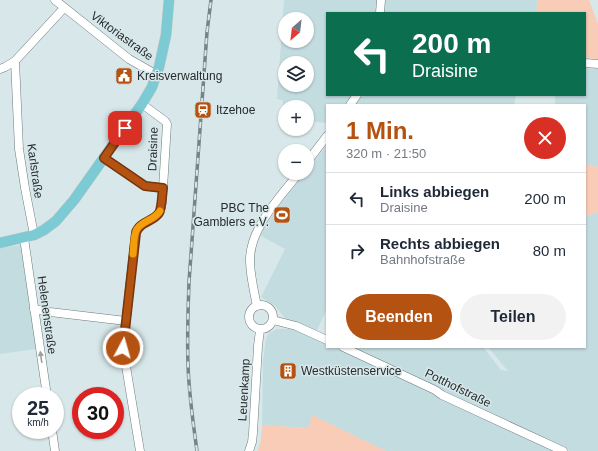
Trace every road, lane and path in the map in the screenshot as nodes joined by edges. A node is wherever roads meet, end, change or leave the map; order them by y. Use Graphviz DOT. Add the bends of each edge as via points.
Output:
graph roads {
  1 [pos="55,0"];
  2 [pos="169,0"];
  3 [pos="381,0"];
  4 [pos="64,8"];
  5 [pos="380,12"];
  6 [pos="15,61"];
  7 [pos="586,63"];
  8 [pos="598,64"];
  9 [pos="0,69"];
  10 [pos="157,75"];
  11 [pos="142,104"];
  12 [pos="326,137"];
  13 [pos="314,153"];
  14 [pos="104,158"];
  15 [pos="294,180"];
  16 [pos="163,188"];
  17 [pos="29,237"];
  18 [pos="0,243"];
  19 [pos="257,306"];
  20 [pos="34,309"];
  21 [pos="273,320"];
  22 [pos="126,321"];
  23 [pos="260,330"];
  24 [pos="326,340"];
  25 [pos="345,348"];
  26 [pos="45,387"];
  27 [pos="53,439"];
  28 [pos="138,449"];
  29 [pos="55,451"];
  30 [pos="249,451"];
  31 [pos="563,451"];
  1 -- 4 [label="street, Viktoriastraße"];
  2 -- 10 [label="main road" via="166,35"];
  3 -- 5 [label="street"];
  4 -- 6 [label="street"];
  4 -- 10 [label="street, Viktoriastraße" via="129,59"];
  6 -- 9 [label="street"];
  6 -- 17 [label="street, Karlstraße" via="20,155"];
  7 -- 8 [label="street"];
  10 -- 11 [label="main road"];
  11 -- 14 [label="main road"];
  11 -- 16 [label="street, Draisine" via="167,124"];
  12 -- 13 [label="street"];
  14 -- 16 [label="street, Draisine" via="145,186"];
  14 -- 17 [label="main road" via="52,225"];
  15 -- 19 [label="street" via="266,216 253,241 250,269"];
  16 -- 22 [label="street" via="159,212 140,225 136,231"];
  17 -- 18 [label="main road"];
  17 -- 20 [label="street, Helenenstraße"];
  19 -- 21 [label="street" via="269,308 273,313"];
  19 -- 23 [label="street" via="249,313 249,321 253,327"];
  20 -- 22 [label="street"];
  26 -- 20 [label="street, Helenenstraße, one-way"];
  21 -- 23 [label="street" via="268,328"];
  21 -- 24 [label="street" via="296,326"];
  22 -- 28 [label="street" via="123,348"];
  23 -- 30 [label="street, Leuenkamp" via="253,433"];
  25 -- 31 [label="street, Potthofstraße"];
  27 -- 29 [label="street"];
}
